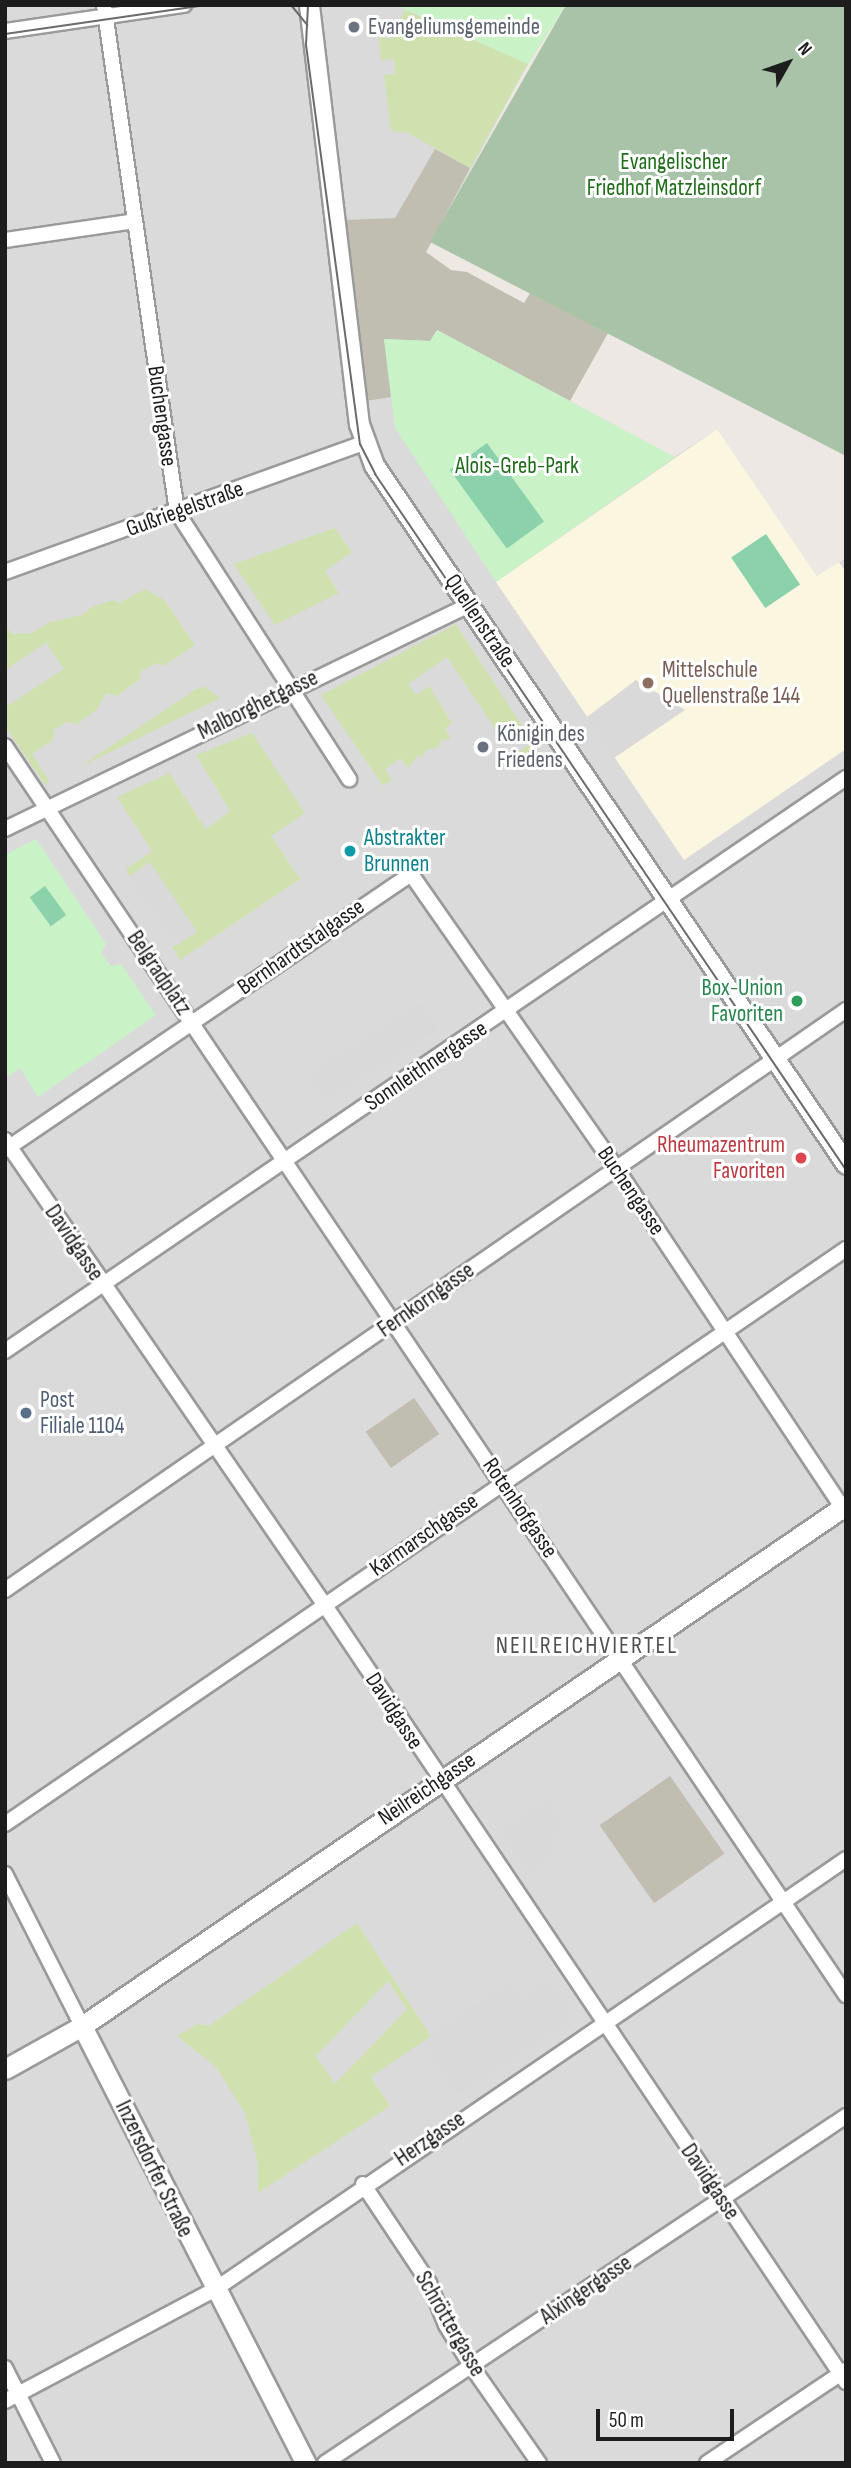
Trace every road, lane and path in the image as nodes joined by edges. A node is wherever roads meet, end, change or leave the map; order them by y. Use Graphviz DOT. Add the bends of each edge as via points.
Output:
graph roads {
  1 [pos="184,5"];
  2 [pos="309,5"];
  3 [pos="105,12"];
  4 [pos="5,31"];
  5 [pos="135,221"];
  6 [pos="5,240"];
  7 [pos="364,443"];
  8 [pos="177,512"];
  9 [pos="5,572"];
  10 [pos="469,605"];
  11 [pos="290,689"];
  12 [pos="5,746"];
  13 [pos="846,778"];
  14 [pos="349,779"];
  15 [pos="48,807"];
  16 [pos="5,829"];
  17 [pos="411,874"];
  18 [pos="669,901"];
  19 [pos="846,1010"];
  20 [pos="506,1011"];
  21 [pos="192,1022"];
  22 [pos="775,1058"];
  23 [pos="7,1146"];
  24 [pos="283,1164"];
  25 [pos="846,1164"];
  26 [pos="616,1168"];
  27 [pos="846,1249"];
  28 [pos="103,1286"];
  29 [pos="393,1322"];
  30 [pos="726,1332"];
  31 [pos="5,1351"];
  32 [pos="215,1446"];
  33 [pos="502,1482"];
  34 [pos="845,1509"];
  35 [pos="5,1590"];
  36 [pos="324,1604"];
  37 [pos="620,1657"];
  38 [pos="439,1780"];
  39 [pos="5,1824"];
  40 [pos="846,1859"];
  41 [pos="5,1874"];
  42 [pos="784,1901"];
  43 [pos="846,1995"];
  44 [pos="605,2022"];
  45 [pos="82,2026"];
  46 [pos="5,2068"];
  47 [pos="846,2116"];
  48 [pos="363,2184"];
  49 [pos="721,2200"];
  50 [pos="214,2290"];
  51 [pos="472,2367"];
  52 [pos="5,2368"];
  53 [pos="844,2375"];
  54 [pos="12,2398"];
  55 [pos="53,2463"];
  56 [pos="306,2463"];
  57 [pos="325,2463"];
  58 [pos="539,2463"];
  59 [pos="707,2463"];
  1 -- 3 [label="street"];
  2 -- 7 [label="street, Quellenstraße"];
  3 -- 4 [label="street"];
  3 -- 5 [label="street, Buchengasse"];
  5 -- 6 [label="street"];
  5 -- 8 [label="street, Buchengasse"];
  7 -- 8 [label="street, Gußriegelstraße"];
  7 -- 10 [label="street, Quellenstraße"];
  8 -- 9 [label="street, Gußriegelstraße"];
  8 -- 11 [label="street, Buchengasse"];
  10 -- 11 [label="street, Malborghetgasse"];
  10 -- 18 [label="street, Quellenstraße"];
  11 -- 14 [label="street, Buchengasse"];
  11 -- 15 [label="street, Malborghetgasse"];
  12 -- 15 [label="street"];
  13 -- 18 [label="street, Sonnleithnergasse"];
  15 -- 16 [label="street"];
  15 -- 21 [label="street, Belgradplatz"];
  17 -- 20 [label="street, Buchengasse"];
  17 -- 21 [label="street, Bernhardtstalgasse"];
  18 -- 20 [label="street, Sonnleithnergasse"];
  18 -- 22 [label="street, Quellenstraße"];
  19 -- 22 [label="street, Fernkorngasse"];
  20 -- 24 [label="street, Sonnleithnergasse"];
  20 -- 26 [label="street, Buchengasse"];
  21 -- 23 [label="street, Belgradplatz"];
  21 -- 24 [label="street, Rotenhofgasse"];
  22 -- 25 [label="street, Quellenstraße"];
  22 -- 26 [label="street, Fernkorngasse"];
  23 -- 28 [label="street, Davidgasse"];
  24 -- 28 [label="street, Sonnleithnergasse"];
  24 -- 29 [label="street, Rotenhofgasse"];
  26 -- 29 [label="street, Fernkorngasse"];
  26 -- 30 [label="street, Buchengasse"];
  27 -- 30 [label="street, Karmarschgasse"];
  28 -- 31 [label="street, Sonnleithnergasse"];
  28 -- 32 [label="street, Davidgasse"];
  29 -- 32 [label="street, Fernkorngasse"];
  29 -- 33 [label="street, Rotenhofgasse"];
  30 -- 33 [label="street, Karmarschgasse"];
  30 -- 34 [label="street, Buchengasse"];
  32 -- 35 [label="street, Fernkorngasse"];
  32 -- 36 [label="street, Davidgasse"];
  33 -- 36 [label="street, Karmarschgasse"];
  33 -- 37 [label="street, Rotenhofgasse"];
  34 -- 37 [label="street, Neilreichgasse"];
  36 -- 38 [label="street, Davidgasse"];
  36 -- 39 [label="street, Karmarschgasse"];
  37 -- 38 [label="street, Neilreichgasse"];
  37 -- 42 [label="street, Rotenhofgasse"];
  38 -- 44 [label="street, Davidgasse"];
  38 -- 45 [label="street, Neilreichgasse"];
  40 -- 42 [label="street, Herzgasse"];
  41 -- 45 [label="street, Inzersdorfer Straße"];
  42 -- 43 [label="street, Rotenhofgasse"];
  42 -- 44 [label="street, Herzgasse"];
  44 -- 48 [label="street, Herzgasse"];
  44 -- 49 [label="street, Davidgasse"];
  45 -- 46 [label="street, Neilreichgasse"];
  45 -- 50 [label="street, Inzersdorfer Straße"];
  47 -- 49 [label="street, Alxingergasse"];
  48 -- 50 [label="street, Herzgasse"];
  48 -- 51 [label="street, Schröttergasse" via="429,2283 446,2325"];
  49 -- 51 [label="street, Alxingergasse"];
  49 -- 53 [label="street, Davidgasse"];
  50 -- 54 [label="street, Herzgasse"];
  50 -- 56 [label="street, Inzersdorfer Straße"];
  51 -- 57 [label="street, Alxingergasse"];
  51 -- 58 [label="street, Schröttergasse"];
  52 -- 54 [label="street"];
  53 -- 59 [label="street"];
  54 -- 55 [label="street"];
}
